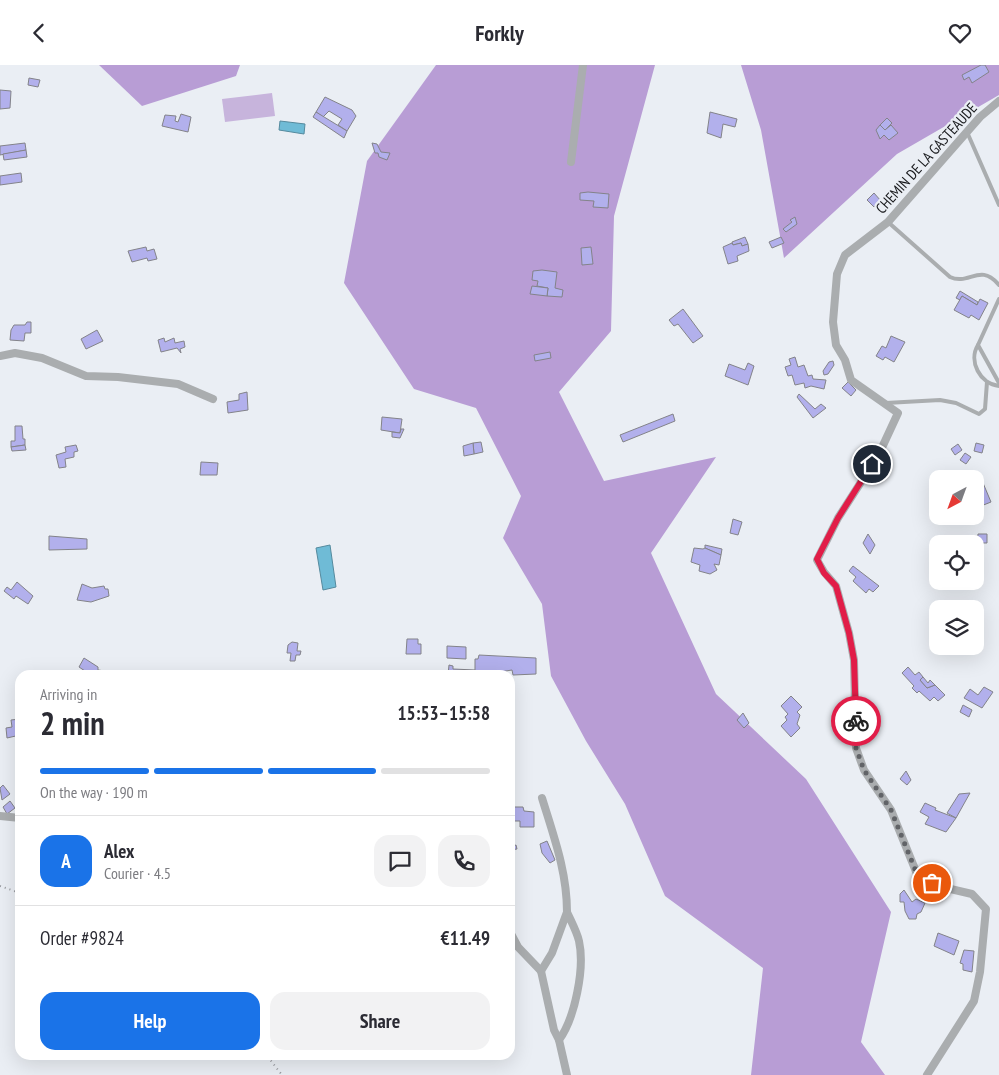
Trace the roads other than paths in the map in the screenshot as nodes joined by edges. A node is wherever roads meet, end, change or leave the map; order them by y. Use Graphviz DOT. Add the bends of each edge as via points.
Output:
graph roads {
  1 [pos="583,65"];
  2 [pos="999,101"];
  3 [pos="967,132"];
  4 [pos="570,162"];
  5 [pos="999,205"];
  6 [pos="888,222"];
  7 [pos="999,285"];
  8 [pos="999,299"];
  9 [pos="978,345"];
  10 [pos="0,356"];
  11 [pos="987,382"];
  12 [pos="999,384"];
  13 [pos="213,399"];
  14 [pos="886,403"];
  15 [pos="542,798"];
  16 [pos="0,816"];
  17 [pos="15,818"];
  18 [pos="568,912"];
  19 [pos="515,941"];
  20 [pos="541,971"];
  21 [pos="559,1040"];
  22 [pos="567,1075"];
  23 [pos="927,1075"];
  1 -- 4 [label="street"];
  2 -- 3 [label="street, CHEMIN DE LA GASTEAUDE"];
  3 -- 5 [label="lane"];
  3 -- 6 [label="street, CHEMIN DE LA GASTEAUDE"];
  6 -- 7 [label="lane" via="950,277 962,279 980,273"];
  6 -- 14 [label="street, CHEMIN DE LA GASTEAUDE" via="845,255 837,274 833,322 836,345 851,380"];
  8 -- 9 [label="lane"];
  9 -- 11 [label="lane" via="973,361"];
  9 -- 12 [label="lane"];
  10 -- 13 [label="street" via="15,353 42,358 86,377 178,384"];
  11 -- 12 [label="lane"];
  11 -- 14 [label="lane" via="985,409 979,414 956,403 940,400"];
  14 -- 23 [label="street" via="898,413 817,559 836,586 849,633 854,660 856,748 864,770 891,810 917,874 942,887 972,894 986,909 974,1001"];
  15 -- 18 [label="street" via="560,852 567,884"];
  16 -- 17 [label="street"];
  18 -- 20 [label="street" via="552,953"];
  18 -- 21 [label="street" via="579,941 580,965 570,1022"];
  19 -- 20 [label="street"];
  20 -- 21 [label="street"];
  21 -- 22 [label="street"];
}
